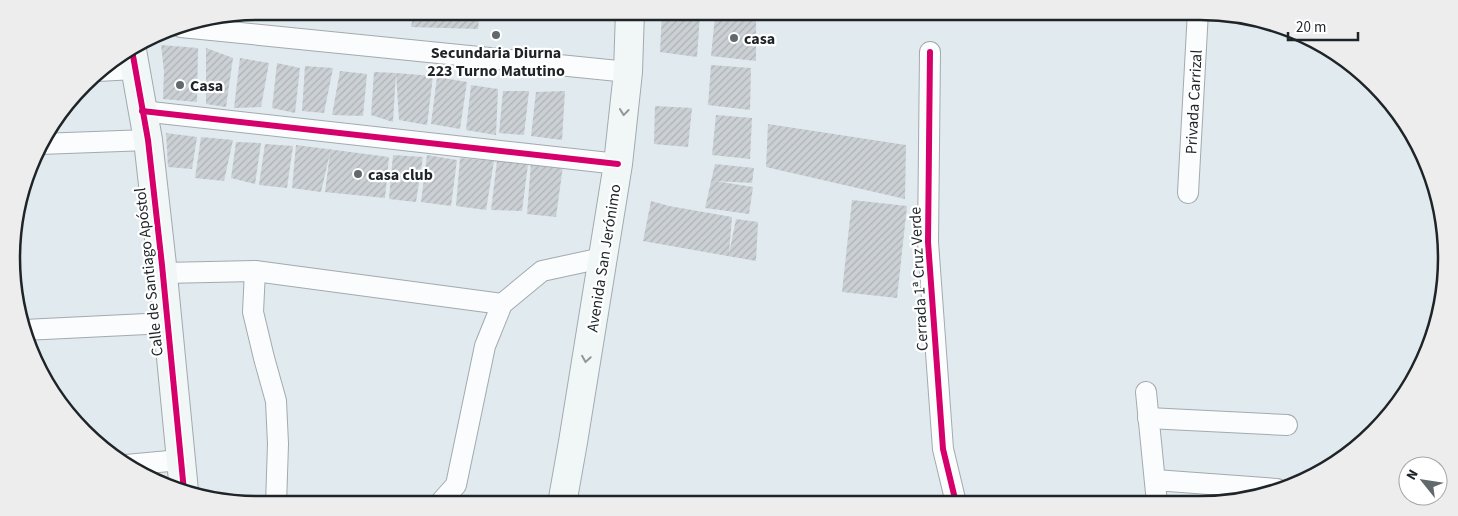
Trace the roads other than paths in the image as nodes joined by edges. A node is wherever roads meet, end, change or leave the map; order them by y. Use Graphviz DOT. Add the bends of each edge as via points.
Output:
graph roads {
  1 [pos="630,20"];
  2 [pos="1198,20"];
  3 [pos="195,28"];
  4 [pos="930,52"];
  5 [pos="133,59"];
  6 [pos="628,72"];
  7 [pos="142,111"];
  8 [pos="148,140"];
  9 [pos="50,144"];
  10 [pos="618,164"];
  11 [pos="1188,193"];
  12 [pos="602,258"];
  13 [pos="254,271"];
  14 [pos="163,273"];
  15 [pos="502,304"];
  16 [pos="167,323"];
  17 [pos="31,330"];
  18 [pos="1146,392"];
  19 [pos="1148,418"];
  20 [pos="1287,425"];
  21 [pos="180,460"];
  22 [pos="139,464"];
  23 [pos="1155,480"];
  24 [pos="183,484"];
  25 [pos="1262,488"];
  26 [pos="276,496"];
  27 [pos="446,496"];
  28 [pos="563,496"];
  29 [pos="954,496"];
  30 [pos="1156,496"];
  1 -- 6 [label="main road, Avenida San Jerónimo"];
  2 -- 11 [label="street, Privada Carrizal"];
  3 -- 6 [label="street"];
  4 -- 29 [label="street, Cerrada 1ª Cruz Verde" via="928,242 943,449"];
  5 -- 7 [label="main road, Calle de Santiago Apóstol"];
  6 -- 10 [label="main road, Avenida San Jerónimo, one-way"];
  7 -- 8 [label="main road, Calle de Santiago Apóstol"];
  7 -- 10 [label="street"];
  8 -- 9 [label="street"];
  8 -- 14 [label="main road, Calle de Santiago Apóstol"];
  10 -- 12 [label="main road, Avenida San Jerónimo"];
  12 -- 15 [label="street" via="542,271"];
  12 -- 28 [label="main road, Avenida San Jerónimo, one-way"];
  13 -- 14 [label="street"];
  13 -- 15 [label="street"];
  13 -- 26 [label="street" via="253,312 276,401"];
  14 -- 16 [label="main road, Calle de Santiago Apóstol"];
  15 -- 27 [label="street" via="485,346 456,485"];
  16 -- 17 [label="street"];
  16 -- 21 [label="main road, Calle de Santiago Apóstol"];
  18 -- 19 [label="street"];
  19 -- 20 [label="street"];
  19 -- 23 [label="street"];
  21 -- 22 [label="street"];
  21 -- 24 [label="main road, Calle de Santiago Apóstol"];
  23 -- 25 [label="street"];
  23 -- 30 [label="street"];
}
